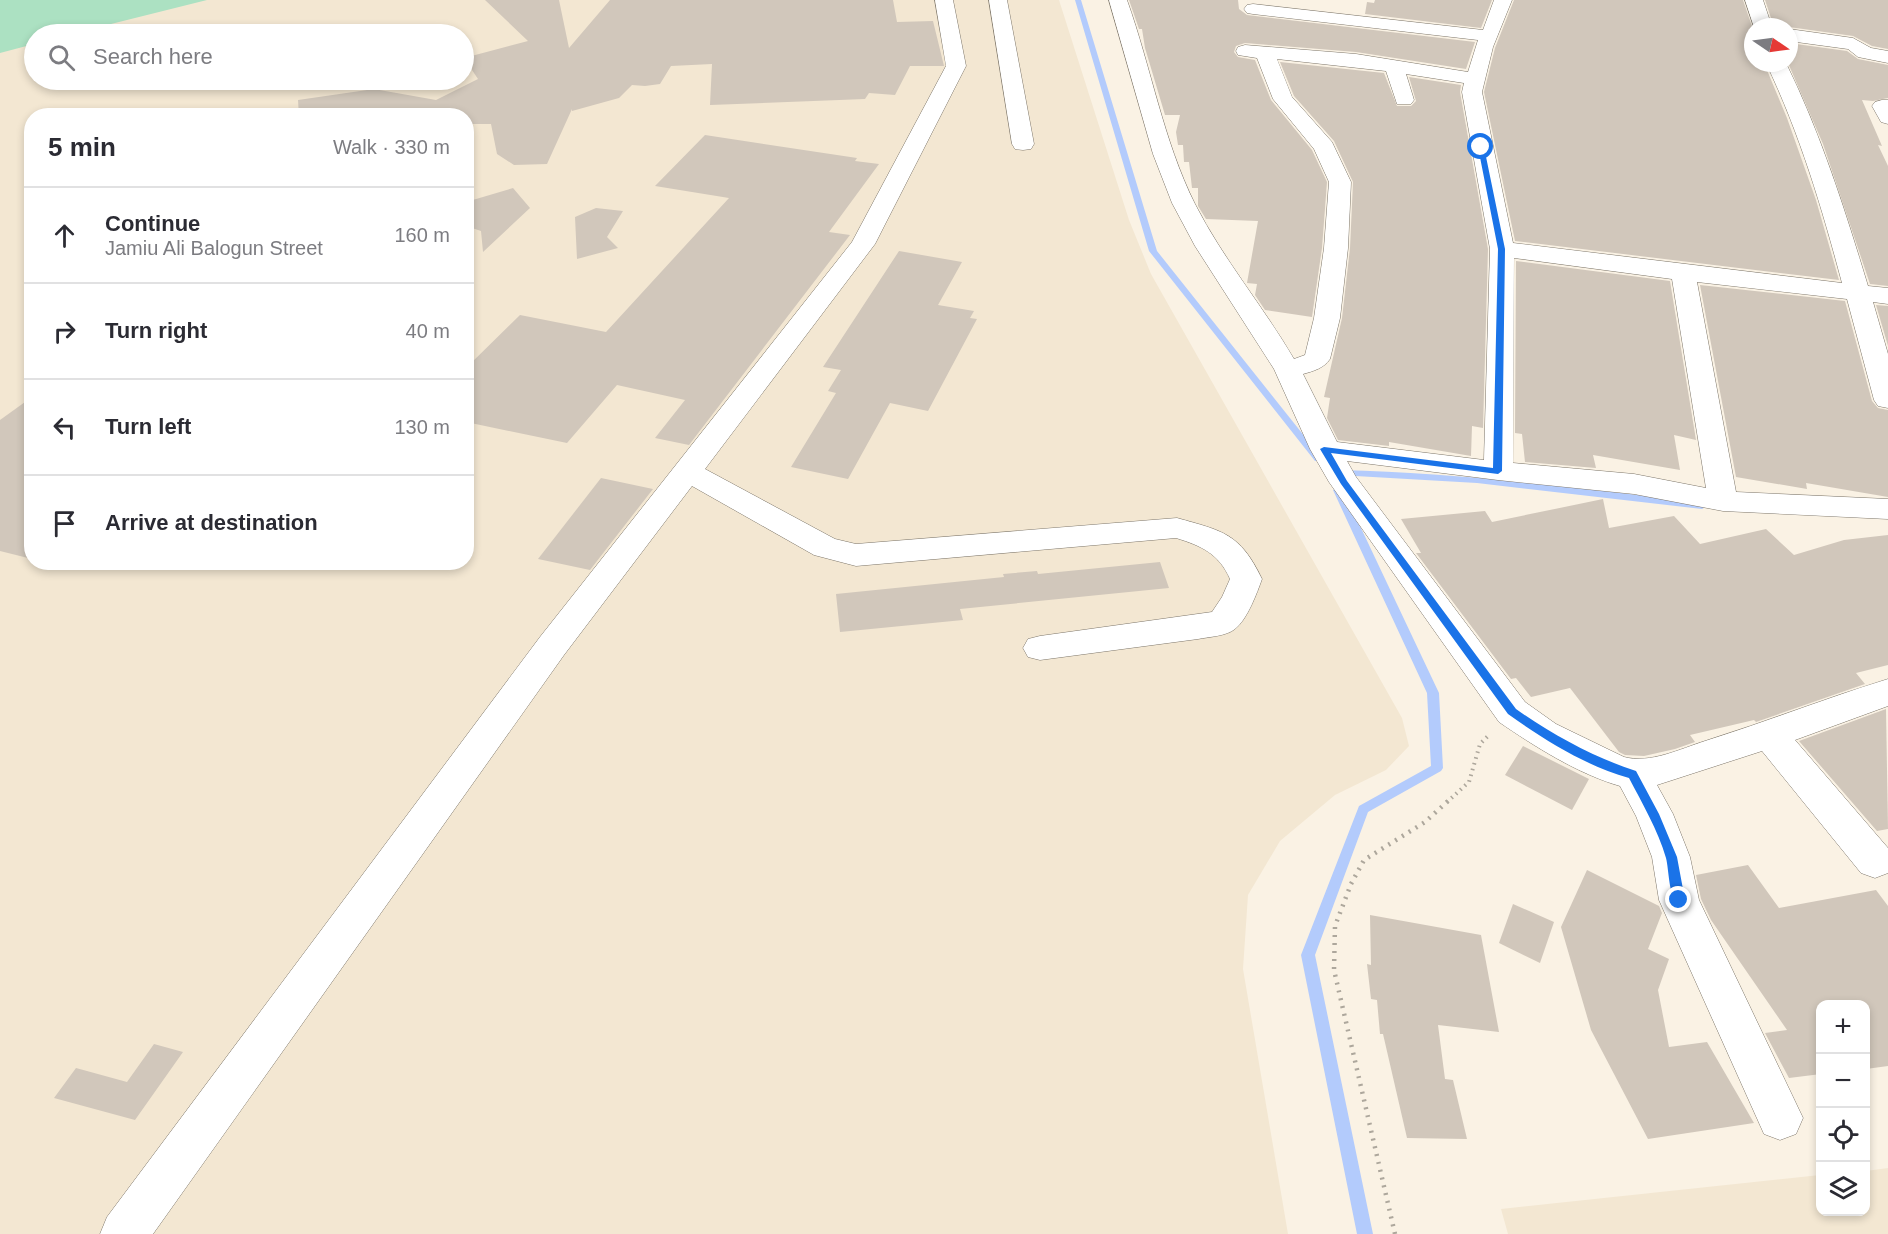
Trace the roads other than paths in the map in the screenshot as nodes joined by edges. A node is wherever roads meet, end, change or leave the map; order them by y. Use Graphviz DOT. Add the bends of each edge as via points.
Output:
graph roads {
  1 [pos="944,0"];
  2 [pos="998,0"];
  3 [pos="1118,0"];
  4 [pos="1754,0"];
  5 [pos="1502,4"];
  6 [pos="1253,9"];
  7 [pos="1760,18"];
  8 [pos="1488,36"];
  9 [pos="1798,36"];
  10 [pos="1888,57"];
  11 [pos="1394,66"];
  12 [pos="1780,72"];
  13 [pos="1476,79"];
  14 [pos="1404,100"];
  15 [pos="1888,106"];
  16 [pos="1888,118"];
  17 [pos="1023,144"];
  18 [pos="1502,249"];
  19 [pos="1683,273"];
  20 [pos="1856,292"];
  21 [pos="1888,296"];
  22 [pos="1287,368"];
  23 [pos="1888,400"];
  24 [pos="1334,466"];
  25 [pos="687,471"];
  26 [pos="1498,471"];
  27 [pos="1723,501"];
  28 [pos="1888,509"];
  29 [pos="1040,648"];
  30 [pos="1888,692"];
  31 [pos="1769,735"];
  32 [pos="1632,774"];
  33 [pos="1875,861"];
  34 [pos="1780,1118"];
  35 [pos="124,1234"];
  1 -- 25 [label="street" via="956,66 891,194 863,244"];
  2 -- 17 [label="street"];
  3 -- 22 [label="street" via="1183,203"];
  4 -- 7 [label="street"];
  5 -- 8 [label="street"];
  6 -- 8 [label="street"];
  8 -- 13 [label="street"];
  9 -- 10 [label="street" via="1852,44 1865,53"];
  11 -- 13 [label="street"];
  11 -- 14 [label="street"];
  11 -- 22 [label="street" via="1346,58 1254,52 1283,99 1324,147 1340,182 1327,318 1317,359 1306,366"];
  12 -- 20 [label="street" via="1800,112"];
  13 -- 18 [label="street" via="1472,92"];
  15 -- 16 [label="street" via="1882,106"];
  18 -- 19 [label="street"];
  18 -- 26 [label="street"];
  19 -- 20 [label="street"];
  19 -- 27 [label="street"];
  20 -- 21 [label="street"];
  20 -- 23 [label="street"];
  22 -- 24 [label="street"];
  24 -- 26 [label="street"];
  24 -- 32 [label="street" via="1512,712 1543,734"];
  25 -- 29 [label="street" via="825,547 855,555 1177,528 1218,541 1237,558 1246,579 1223,621"];
  25 -- 35 [label="street" via="552,646"];
  26 -- 27 [label="street" via="1634,484"];
  27 -- 28 [label="street"];
  30 -- 31 [label="street"];
  31 -- 32 [label="street" via="1656,771"];
  31 -- 33 [label="street"];
  32 -- 34 [label="street" via="1671,857 1679,900"];
}
